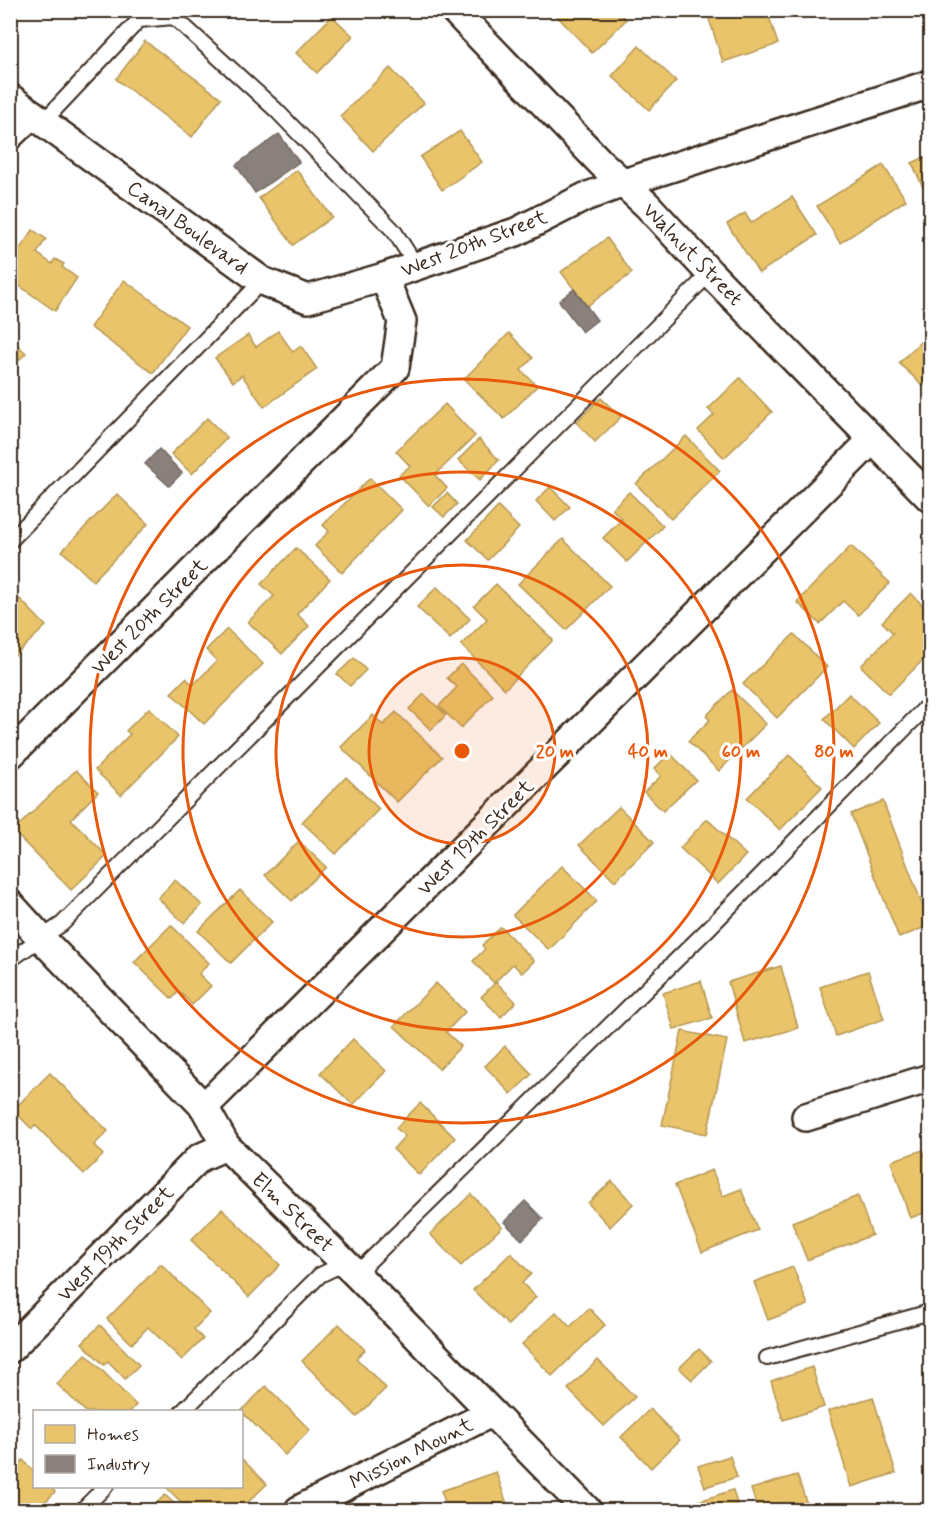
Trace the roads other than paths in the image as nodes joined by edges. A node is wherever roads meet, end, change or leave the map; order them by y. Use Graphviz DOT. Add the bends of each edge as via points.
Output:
graph roads {
  1 [pos="454,10"];
  2 [pos="930,84"];
  3 [pos="10,98"];
  4 [pos="38,118"];
  5 [pos="10,135"];
  6 [pos="624,183"];
  7 [pos="417,267"];
  8 [pos="710,273"];
  9 [pos="384,277"];
  10 [pos="262,281"];
  11 [pos="873,439"];
  12 [pos="930,498"];
  13 [pos="10,541"];
  14 [pos="930,703"];
  15 [pos="10,755"];
  16 [pos="10,904"];
  17 [pos="41,938"];
  18 [pos="10,960"];
  19 [pos="930,1078"];
  20 [pos="204,1107"];
  21 [pos="806,1117"];
  22 [pos="226,1146"];
  23 [pos="351,1268"];
  24 [pos="930,1312"];
  25 [pos="10,1349"];
  26 [pos="767,1358"];
  27 [pos="184,1410"];
  28 [pos="491,1413"];
  29 [pos="104,1488"];
  30 [pos="82,1510"];
  31 [pos="299,1510"];
  32 [pos="587,1510"];
  1 -- 6 [label="street, Walnut Street"];
  2 -- 6 [label="street, West 20th Street"];
  3 -- 4 [label="street, Canal Boulevard"];
  4 -- 5 [label="street"];
  4 -- 7 [label="lane" via="139,20 174,17 276,110 394,231"];
  4 -- 10 [label="street, Canal Boulevard"];
  6 -- 7 [label="street, West 20th Street" via="585,196 516,232"];
  6 -- 8 [label="street, Walnut Street"];
  7 -- 9 [label="street, West 20th Street"];
  8 -- 11 [label="street, Walnut Street"];
  8 -- 17 [label="lane" via="62,924"];
  9 -- 10 [label="street, Canal Boulevard" via="308,299"];
  9 -- 15 [label="street, West 20th Street" via="402,321 395,368"];
  10 -- 13 [label="lane"];
  11 -- 12 [label="street, Walnut Street"];
  11 -- 20 [label="street, West 19th Street"];
  14 -- 23 [label="lane" via="708,929"];
  16 -- 17 [label="street, Elm Street"];
  17 -- 18 [label="lane"];
  17 -- 20 [label="street, Elm Street"];
  19 -- 21 [label="street"];
  20 -- 22 [label="street, Elm Street"];
  22 -- 23 [label="street, Elm Street"];
  22 -- 25 [label="street, West 19th Street" via="200,1158"];
  23 -- 27 [label="lane" via="320,1275"];
  23 -- 28 [label="street, Elm Street"];
  24 -- 26 [label="lane"];
  28 -- 31 [label="street, Mission Mount"];
  28 -- 32 [label="street, Elm Street"];
  29 -- 30 [label="lane"];
}
